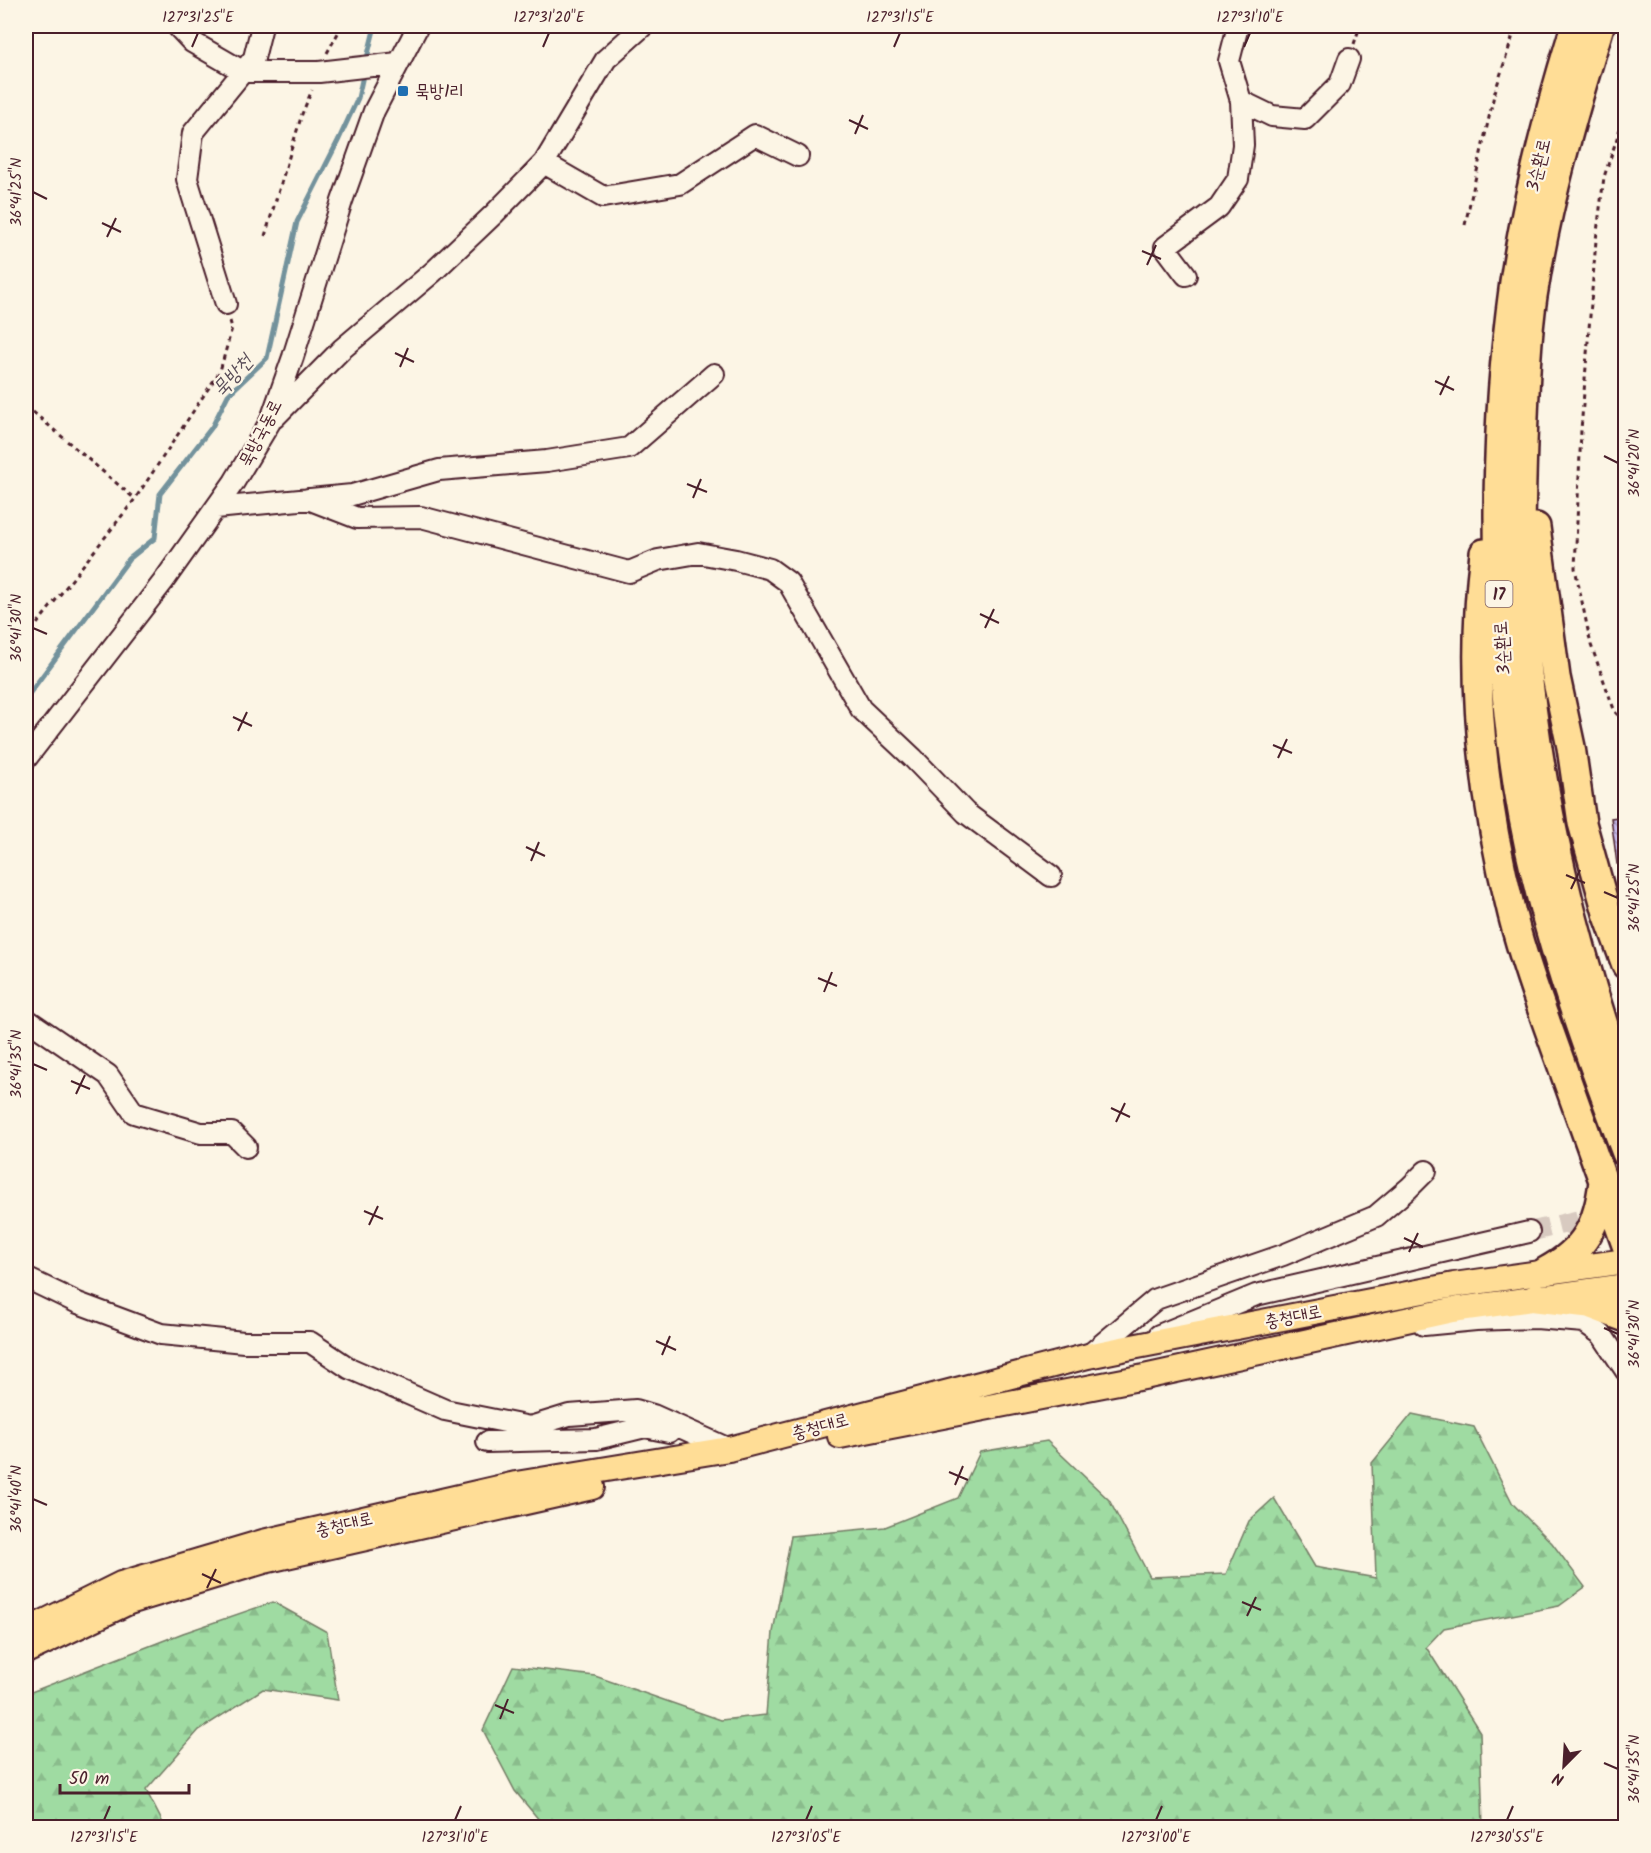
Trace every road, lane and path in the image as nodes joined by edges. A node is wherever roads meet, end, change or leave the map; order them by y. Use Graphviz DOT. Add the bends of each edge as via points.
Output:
graph roads {
  1 [pos="177,26"];
  2 [pos="262,26"];
  3 [pos="342,26"];
  4 [pos="418,26"];
  5 [pos="643,26"];
  6 [pos="1238,26"];
  7 [pos="1516,26"];
  8 [pos="1575,26"];
  9 [pos="1600,26"];
  10 [pos="1349,59"];
  11 [pos="390,63"];
  12 [pos="327,71"];
  13 [pos="244,72"];
  14 [pos="1241,101"];
  15 [pos="1626,111"];
  16 [pos="798,156"];
  17 [pos="544,163"];
  18 [pos="1465,225"];
  19 [pos="265,237"];
  20 [pos="1186,275"];
  21 [pos="226,304"];
  22 [pos="714,374"];
  23 [pos="1526,379"];
  24 [pos="26,406"];
  25 [pos="1501,421"];
  26 [pos="270,422"];
  27 [pos="135,499"];
  28 [pos="308,499"];
  29 [pos="216,508"];
  30 [pos="26,638"];
  31 [pos="1626,724"];
  32 [pos="26,759"];
  33 [pos="1051,876"];
  34 [pos="1626,965"];
  35 [pos="26,1019"];
  36 [pos="1626,1091"];
  37 [pos="246,1147"];
  38 [pos="1626,1154"];
  39 [pos="1426,1171"];
  40 [pos="1603,1180"];
  41 [pos="1623,1231"];
  42 [pos="1529,1232"];
  43 [pos="1626,1261"];
  44 [pos="1546,1271"];
  45 [pos="26,1278"];
  46 [pos="1626,1286"];
  47 [pos="1536,1298"];
  48 [pos="1626,1318"];
  49 [pos="1344,1334"];
  50 [pos="1127,1348"];
  51 [pos="1088,1356"];
  52 [pos="1626,1371"];
  53 [pos="487,1442"];
  54 [pos="719,1445"];
  55 [pos="26,1631"];
  56 [pos="26,1651"];
  1 -- 13 [label="street" via="192,42"];
  2 -- 13 [label="street" via="254,58"];
  3 -- 12 [label="path" via="329,47"];
  4 -- 11 [label="street, 묵방국동로"];
  5 -- 17 [label="street" via="606,59"];
  6 -- 14 [label="street" via="1229,61"];
  7 -- 18 [label="path" via="1494,95"];
  8 -- 25 [label="highway, 3순환로 / 17" via="1539,153 1522,237 1510,312"];
  9 -- 23 [label="highway, 3순환로 / 17" via="1545,233 1533,297"];
  10 -- 14 [label="street" via="1340,84 1305,119 1272,116"];
  11 -- 12 [label="street"];
  11 -- 26 [label="street, 묵방국동로"];
  12 -- 13 [label="street"];
  12 -- 19 [label="path" via="302,114"];
  13 -- 21 [label="street" via="193,133 187,179"];
  14 -- 20 [label="street" via="1243,145 1238,178 1219,207 1165,247"];
  15 -- 31 [label="path" via="1604,177 1596,240 1575,568 1591,645 1615,712"];
  16 -- 17 [label="street" via="754,135 680,184 603,197"];
  17 -- 26 [label="street" via="433,272 342,348"];
  21 -- 27 [label="path" via="232,328 220,371"];
  22 -- 28 [label="street" via="629,448 547,461 439,470 352,495"];
  23 -- 34 [label="highway" via="1533,498 1556,677 1582,823"];
  23 -- 36 [label="highway, 3순환로 / 17" via="1522,565 1525,643 1536,731 1565,893"];
  24 -- 27 [label="path"];
  25 -- 38 [label="highway, 3순환로 / 17" via="1497,509 1500,610 1519,800 1558,963"];
  25 -- 40 [label="highway" via="1480,589 1477,660 1487,791 1512,916"];
  26 -- 29 [label="street, 묵방국동로"];
  27 -- 30 [label="path"];
  28 -- 29 [label="street"];
  28 -- 33 [label="street" via="357,518 421,517 629,572 658,560 698,553 770,569 788,582 861,710 966,813"];
  29 -- 32 [label="street, 묵방국동로"];
  35 -- 37 [label="street" via="108,1076 134,1113 201,1133 232,1133"];
  39 -- 51 [label="street" via="1376,1216 1283,1256 1156,1299"];
  40 -- 41 [label="highway"];
  40 -- 44 [label="highway" via="1599,1206 1586,1237 1564,1262"];
  42 -- 50 [label="street" via="1256,1295"];
  43 -- 44 [label="main road, 충청대로"];
  44 -- 50 [label="main road, 충청대로"];
  45 -- 54 [label="street" via="78,1303 161,1334 244,1342 310,1342 349,1368 445,1410 530,1427 569,1415 636,1410"];
  46 -- 47 [label="main road, 충청대로"];
  47 -- 48 [label="highway" via="1589,1304"];
  47 -- 49 [label="main road, 충청대로" via="1452,1310"];
  49 -- 52 [label="street" via="1476,1320 1536,1318 1584,1322 1602,1335"];
  49 -- 56 [label="main road, 충청대로" via="1144,1377 733,1456 264,1561 129,1602"];
  50 -- 51 [label="main road, 충청대로"];
  51 -- 54 [label="main road, 충청대로"];
  53 -- 54 [label="street" via="596,1439 645,1427"];
  54 -- 55 [label="main road, 충청대로" via="516,1484 263,1542 121,1584"];
}
